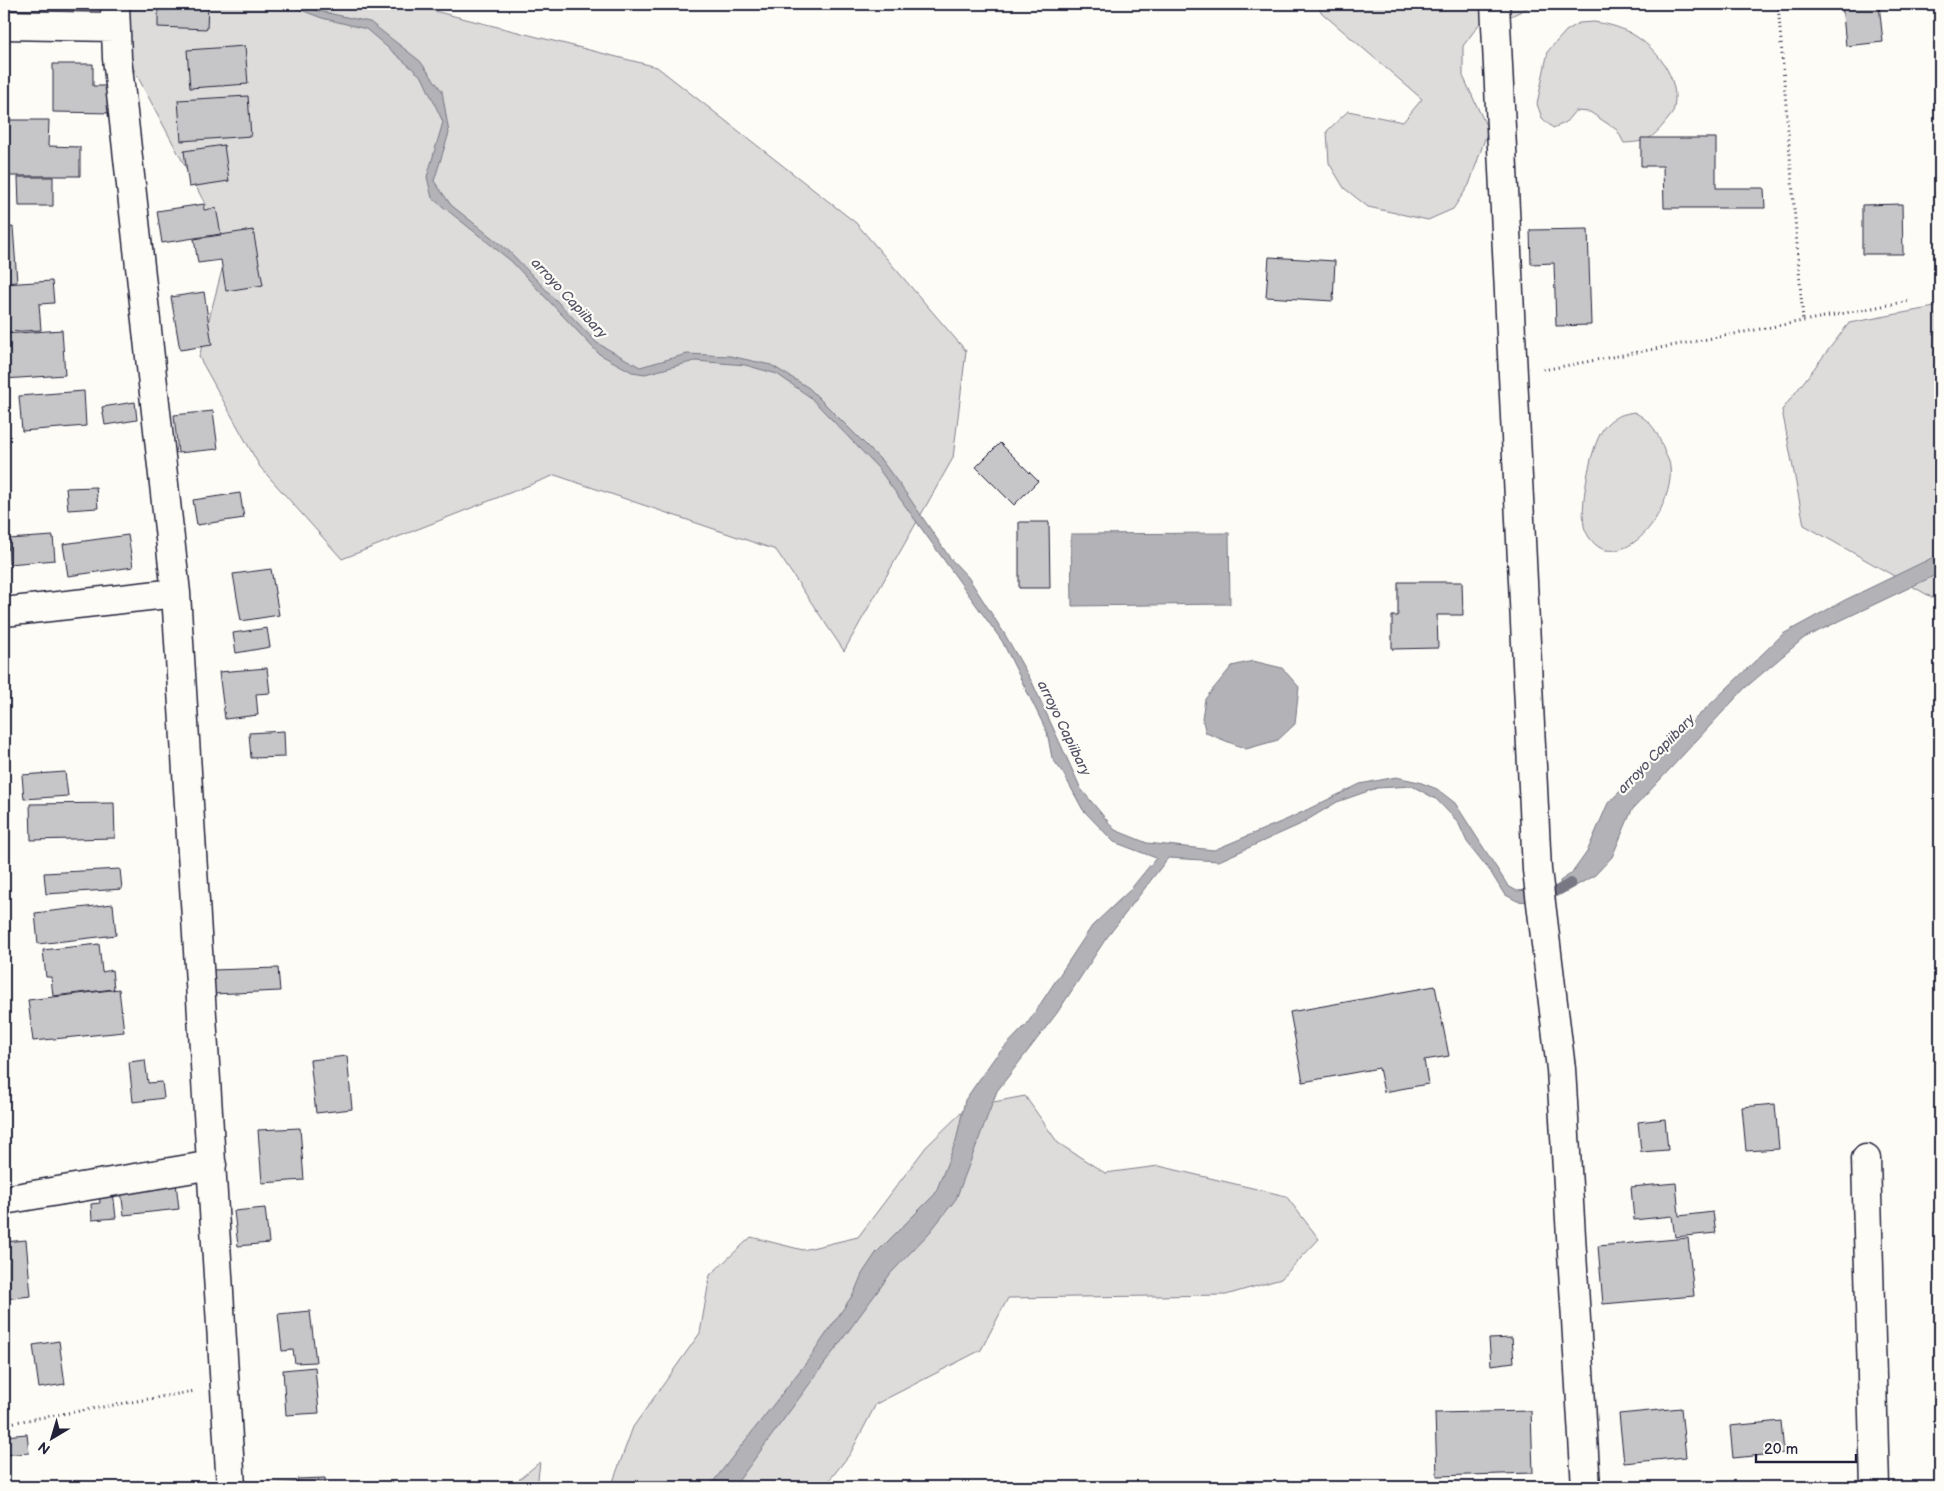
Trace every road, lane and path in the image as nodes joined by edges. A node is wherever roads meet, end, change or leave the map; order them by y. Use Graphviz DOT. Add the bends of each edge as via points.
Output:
graph roads {
  1 [pos="1495,4"];
  2 [pos="1778,4"];
  3 [pos="115,15"];
  4 [pos="4,25"];
  5 [pos="1909,301"];
  6 [pos="1803,320"];
  7 [pos="1513,375"];
  8 [pos="176,593"];
  9 [pos="4,612"];
  10 [pos="1866,1159"];
  11 [pos="212,1165"];
  12 [pos="4,1200"];
  13 [pos="226,1386"];
  14 [pos="4,1424"];
  15 [pos="231,1487"];
  16 [pos="1586,1487"];
  17 [pos="1875,1487"];
  1 -- 7 [label="street"];
  2 -- 6 [label="path"];
  3 -- 4 [label="street"];
  3 -- 8 [label="street"];
  5 -- 6 [label="path"];
  6 -- 7 [label="path"];
  7 -- 16 [label="street" via="1537,870 1561,1069"];
  8 -- 9 [label="street"];
  8 -- 11 [label="street"];
  10 -- 17 [label="street"];
  11 -- 12 [label="street"];
  11 -- 13 [label="street"];
  13 -- 14 [label="path"];
  13 -- 15 [label="street"];
}
